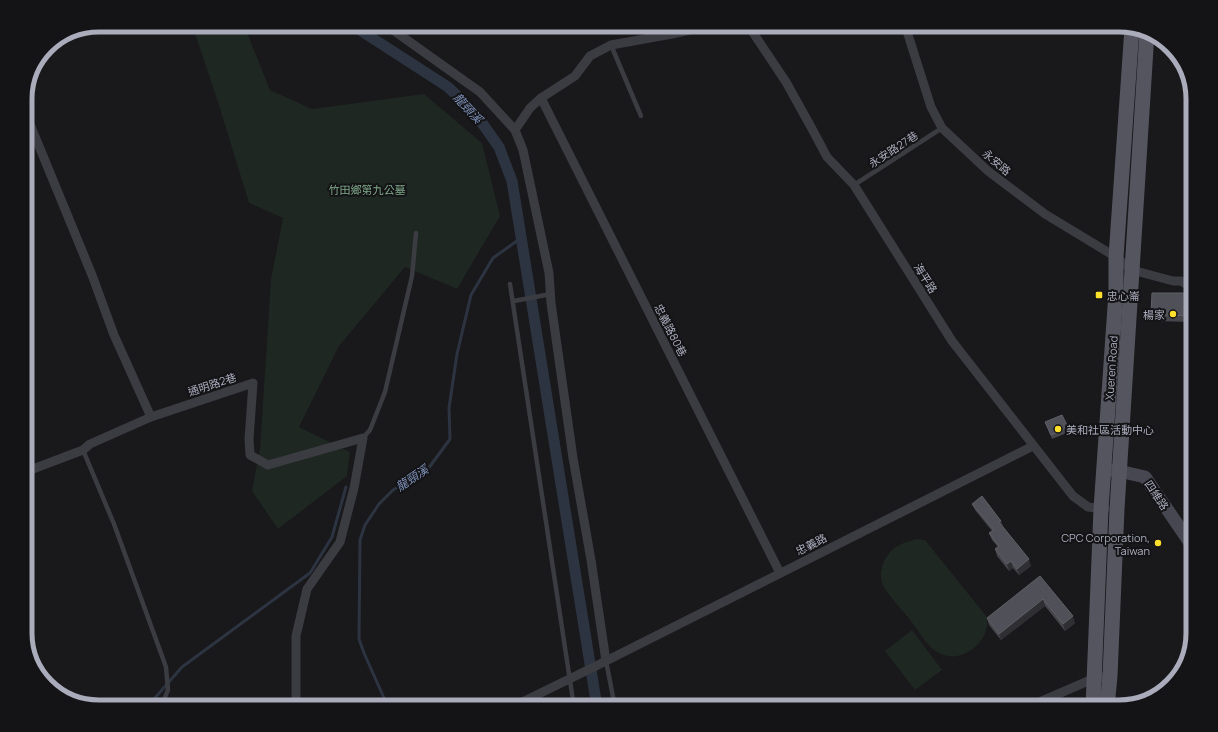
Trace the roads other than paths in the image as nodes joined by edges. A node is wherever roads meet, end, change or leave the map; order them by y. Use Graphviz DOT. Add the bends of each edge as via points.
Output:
graph roads {
  1 [pos="396,32"];
  2 [pos="681,32"];
  3 [pos="753,32"];
  4 [pos="907,32"];
  5 [pos="1132,33"];
  6 [pos="1147,38"];
  7 [pos="611,45"];
  8 [pos="541,98"];
  9 [pos="641,116"];
  10 [pos="942,128"];
  11 [pos="32,129"];
  12 [pos="515,130"];
  13 [pos="854,185"];
  14 [pos="416,233"];
  15 [pos="1116,257"];
  16 [pos="1132,270"];
  17 [pos="510,284"];
  18 [pos="1186,284"];
  19 [pos="551,294"];
  20 [pos="514,301"];
  21 [pos="151,417"];
  22 [pos="363,438"];
  23 [pos="1033,446"];
  24 [pos="83,450"];
  25 [pos="32,469"];
  26 [pos="1112,470"];
  27 [pos="1101,509"];
  28 [pos="1116,509"];
  29 [pos="1186,538"];
  30 [pos="780,573"];
  31 [pos="603,662"];
  32 [pos="1103,677"];
  33 [pos="572,678"];
  34 [pos="164,700"];
  35 [pos="296,700"];
  36 [pos="526,700"];
  37 [pos="574,700"];
  38 [pos="613,700"];
  39 [pos="1046,700"];
  40 [pos="1095,700"];
  41 [pos="1106,700"];
  1 -- 12 [label="street" via="480,92"];
  2 -- 7 [label="street"];
  3 -- 13 [label="street, 海平路" via="786,82 827,158"];
  4 -- 10 [label="street, 永安路" via="931,107"];
  5 -- 15 [label="main road, Xueren Road"];
  6 -- 16 [label="main road, Xueren Road"];
  7 -- 8 [label="street" via="590,56 575,76"];
  7 -- 9 [label="lane"];
  8 -- 12 [label="street" via="530,108"];
  8 -- 30 [label="street, 忠義路80巷"];
  10 -- 13 [label="lane, 永安路27巷"];
  10 -- 15 [label="street, 永安路" via="988,171 1039,209"];
  11 -- 21 [label="street" via="114,335"];
  12 -- 19 [label="street" via="523,150 549,273"];
  13 -- 23 [label="street, 海平路" via="952,341"];
  14 -- 22 [label="lane" via="412,276 385,392 370,430"];
  15 -- 16 [label="street, 永安路"];
  15 -- 26 [label="main road, Xueren Road"];
  16 -- 18 [label="street"];
  16 -- 26 [label="main road, Xueren Road"];
  17 -- 20 [label="lane"];
  19 -- 20 [label="lane"];
  19 -- 31 [label="street" via="573,458 592,560"];
  20 -- 33 [label="lane"];
  21 -- 22 [label="street, 通明路2巷" via="253,383 250,455 268,464"];
  21 -- 24 [label="street, 通明路2巷" via="90,444"];
  22 -- 35 [label="street" via="354,488 340,542 307,589 296,636"];
  23 -- 27 [label="street, 海平路" via="1074,496 1088,507"];
  23 -- 30 [label="street, 忠義路"];
  24 -- 25 [label="street, 通明路2巷"];
  24 -- 34 [label="lane" via="114,524 166,667 168,689"];
  26 -- 27 [label="main road, Xueren Road"];
  26 -- 28 [label="main road, Xueren Road"];
  26 -- 29 [label="main road, 四維路" via="1145,477"];
  27 -- 28 [label="street, 海平路"];
  27 -- 32 [label="main road, Xueren Road"];
  28 -- 32 [label="main road, Xueren Road"];
  30 -- 31 [label="street, 忠義路"];
  31 -- 33 [label="street, 忠義路"];
  31 -- 38 [label="lane"];
  32 -- 39 [label="street"];
  32 -- 40 [label="main road, Xueren Road"];
  32 -- 41 [label="main road, Xueren Road"];
  33 -- 36 [label="street, 忠義路"];
  33 -- 37 [label="lane"];
}
